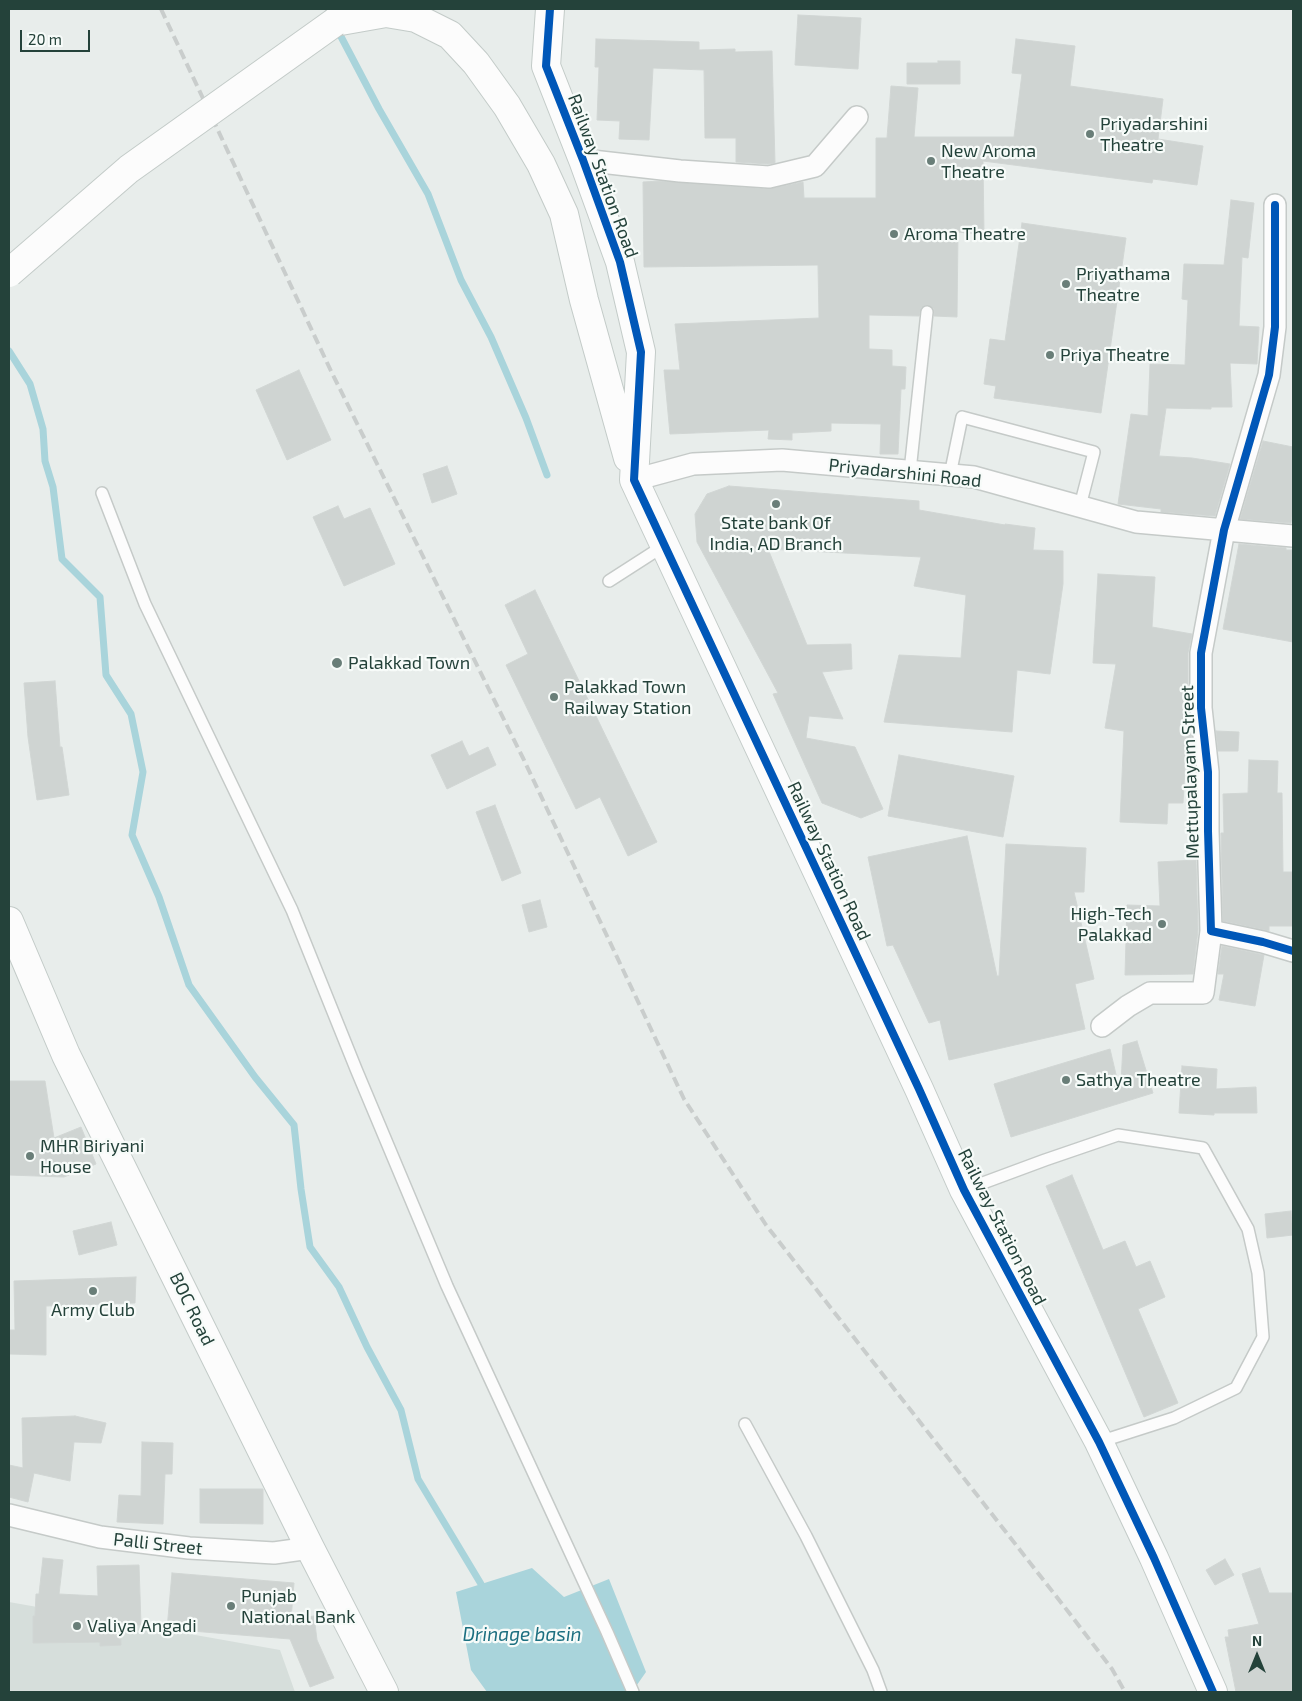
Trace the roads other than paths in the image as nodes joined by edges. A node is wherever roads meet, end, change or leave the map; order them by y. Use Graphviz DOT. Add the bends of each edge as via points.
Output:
graph roads {
  1 [pos="550,9"];
  2 [pos="344,15"];
  3 [pos="857,117"];
  4 [pos="583,160"];
  5 [pos="1275,205"];
  6 [pos="9,273"];
  7 [pos="927,312"];
  8 [pos="910,471"];
  9 [pos="950,475"];
  10 [pos="634,480"];
  11 [pos="102,493"];
  12 [pos="1080,506"];
  13 [pos="1224,530"];
  14 [pos="1293,536"];
  15 [pos="665,545"];
  16 [pos="609,581"];
  17 [pos="9,921"];
  18 [pos="1211,931"];
  19 [pos="1293,951"];
  20 [pos="1102,1026"];
  21 [pos="964,1190"];
  22 [pos="745,1424"];
  23 [pos="1099,1442"];
  24 [pos="9,1515"];
  25 [pos="310,1548"];
  26 [pos="384,1692"];
  27 [pos="633,1692"];
  28 [pos="881,1692"];
  29 [pos="1213,1692"];
  1 -- 4 [label="main road, Railway Station Road" via="546,66"];
  2 -- 6 [label="main road, bridge" via="129,169"];
  2 -- 10 [label="main road" via="386,13 416,18 450,35 476,63 507,106 541,164 564,214 584,300"];
  3 -- 4 [label="street" via="815,166 769,177"];
  4 -- 10 [label="main road, Railway Station Road" via="620,262 641,352"];
  5 -- 13 [label="street, Mettupalayam Street" via="1275,327 1269,375"];
  7 -- 8 [label="lane"];
  8 -- 9 [label="street, Priyadarshini Road"];
  8 -- 10 [label="street, Priyadarshini Road" via="782,460 693,464"];
  9 -- 12 [label="street, Priyadarshini Road" via="974,477"];
  9 -- 12 [label="lane" via="962,417 1094,452"];
  10 -- 15 [label="main road, Railway Station Road"];
  11 -- 27 [label="lane" via="145,604 292,910 447,1286"];
  12 -- 13 [label="street, Priyadarshini Road" via="1136,522"];
  13 -- 14 [label="street, Priyadarshini Road"];
  13 -- 18 [label="street, Mettupalayam Street" via="1201,653 1201,708 1208,772"];
  15 -- 16 [label="lane"];
  15 -- 21 [label="main road, Railway Station Road"];
  17 -- 25 [label="main road, BOC Road" via="66,1055"];
  18 -- 19 [label="street"];
  18 -- 20 [label="street, Mettupalayam Street" via="1202,992 1150,993"];
  21 -- 23 [label="main road, Railway Station Road"];
  21 -- 23 [label="lane" via="1118,1135 1203,1148 1248,1228 1258,1273 1263,1337 1236,1388 1174,1418"];
  22 -- 28 [label="lane" via="806,1536"];
  23 -- 29 [label="main road, Railway Station Road"];
  24 -- 25 [label="street, Palli Street" via="100,1537 189,1548 274,1553"];
  25 -- 26 [label="main road, BOC Road"];
}
